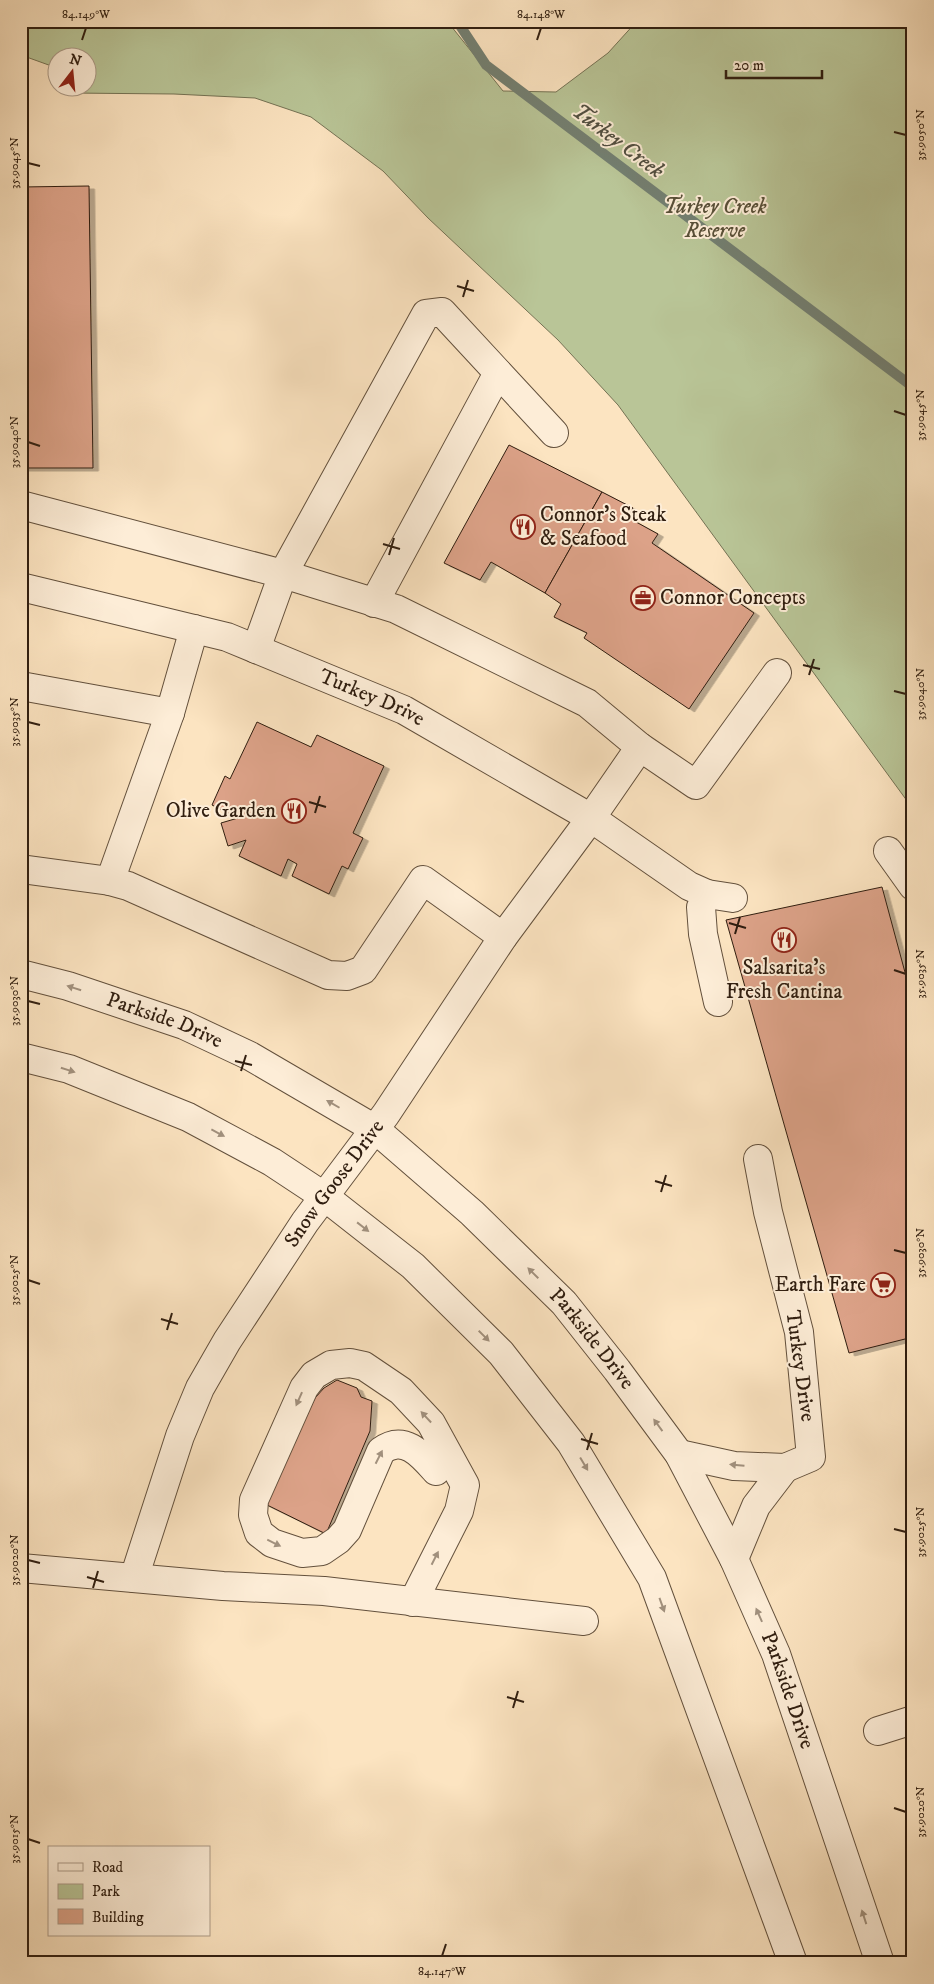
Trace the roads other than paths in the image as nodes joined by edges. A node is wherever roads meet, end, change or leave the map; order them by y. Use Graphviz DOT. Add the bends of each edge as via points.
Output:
graph roads {
  1 [pos="498,373"];
  2 [pos="554,433"];
  3 [pos="21,505"];
  4 [pos="283,574"];
  5 [pos="21,587"];
  6 [pos="374,602"];
  7 [pos="194,629"];
  8 [pos="256,649"];
  9 [pos="777,673"];
  10 [pos="21,686"];
  11 [pos="170,713"];
  12 [pos="640,748"];
  13 [pos="591,818"];
  14 [pos="888,851"];
  15 [pos="21,869"];
  16 [pos="110,881"];
  17 [pos="913,886"];
  18 [pos="698,890"];
  19 [pos="733,898"];
  20 [pos="503,937"];
  21 [pos="21,974"];
  22 [pos="718,1002"];
  23 [pos="21,1057"];
  24 [pos="375,1129"];
  25 [pos="758,1159"];
  26 [pos="325,1197"];
  27 [pos="679,1454"];
  28 [pos="786,1468"];
  29 [pos="436,1471"];
  30 [pos="734,1559"];
  31 [pos="21,1568"];
  32 [pos="134,1578"];
  33 [pos="413,1602"];
  34 [pos="584,1621"];
  35 [pos="913,1720"];
  36 [pos="878,1731"];
  37 [pos="793,1963"];
  38 [pos="880,1963"];
  1 -- 2 [label="street"];
  1 -- 4 [label="street" via="442,312 426,314"];
  1 -- 6 [label="street"];
  3 -- 4 [label="street"];
  4 -- 6 [label="street"];
  4 -- 8 [label="street"];
  5 -- 7 [label="street, Turkey Drive"];
  6 -- 12 [label="street" via="396,609 587,702"];
  7 -- 8 [label="street, Turkey Drive" via="227,637"];
  7 -- 11 [label="street"];
  8 -- 13 [label="street, Turkey Drive" via="404,710"];
  9 -- 12 [label="street" via="696,785"];
  10 -- 11 [label="street"];
  11 -- 16 [label="street"];
  12 -- 13 [label="street, Snow Goose Drive"];
  13 -- 18 [label="street, Turkey Drive"];
  13 -- 20 [label="street, Snow Goose Drive"];
  14 -- 17 [label="street"];
  15 -- 16 [label="street"];
  16 -- 20 [label="street" via="128,886 328,976 347,976 363,970 424,880"];
  18 -- 19 [label="street"];
  18 -- 22 [label="street" via="703,934"];
  20 -- 24 [label="street, Snow Goose Drive"];
  24 -- 21 [label="street, Parkside Drive, one-way" via="250,1056 184,1025 68,986"];
  23 -- 26 [label="street, one-way" via="69,1069 188,1117 272,1162"];
  24 -- 26 [label="street, Snow Goose Drive"];
  27 -- 24 [label="street, Parkside Drive, one-way" via="564,1303 472,1214"];
  25 -- 28 [label="street, Turkey Drive" via="799,1332 811,1457"];
  26 -- 32 [label="street, Snow Goose Drive" via="226,1341 200,1388 180,1436"];
  26 -- 37 [label="street, one-way" via="413,1266 501,1353 576,1451 652,1578"];
  28 -- 27 [label="street, one-way" via="734,1466"];
  27 -- 30 [label="street, Parkside Drive"];
  28 -- 30 [label="street" via="756,1506"];
  33 -- 29 [label="street, one-way" via="459,1511 465,1485 431,1423 401,1392 364,1366 350,1363 331,1365 314,1375 304,1388 254,1500 253,1515 259,1533 272,1543 302,1553 322,1551 347,1530 381,1451 390,1445 416,1450"];
  38 -- 30 [label="street, Parkside Drive, one-way" via="776,1654"];
  31 -- 32 [label="street"];
  32 -- 33 [label="street" via="324,1591"];
  33 -- 34 [label="street"];
  35 -- 36 [label="street"];
}
